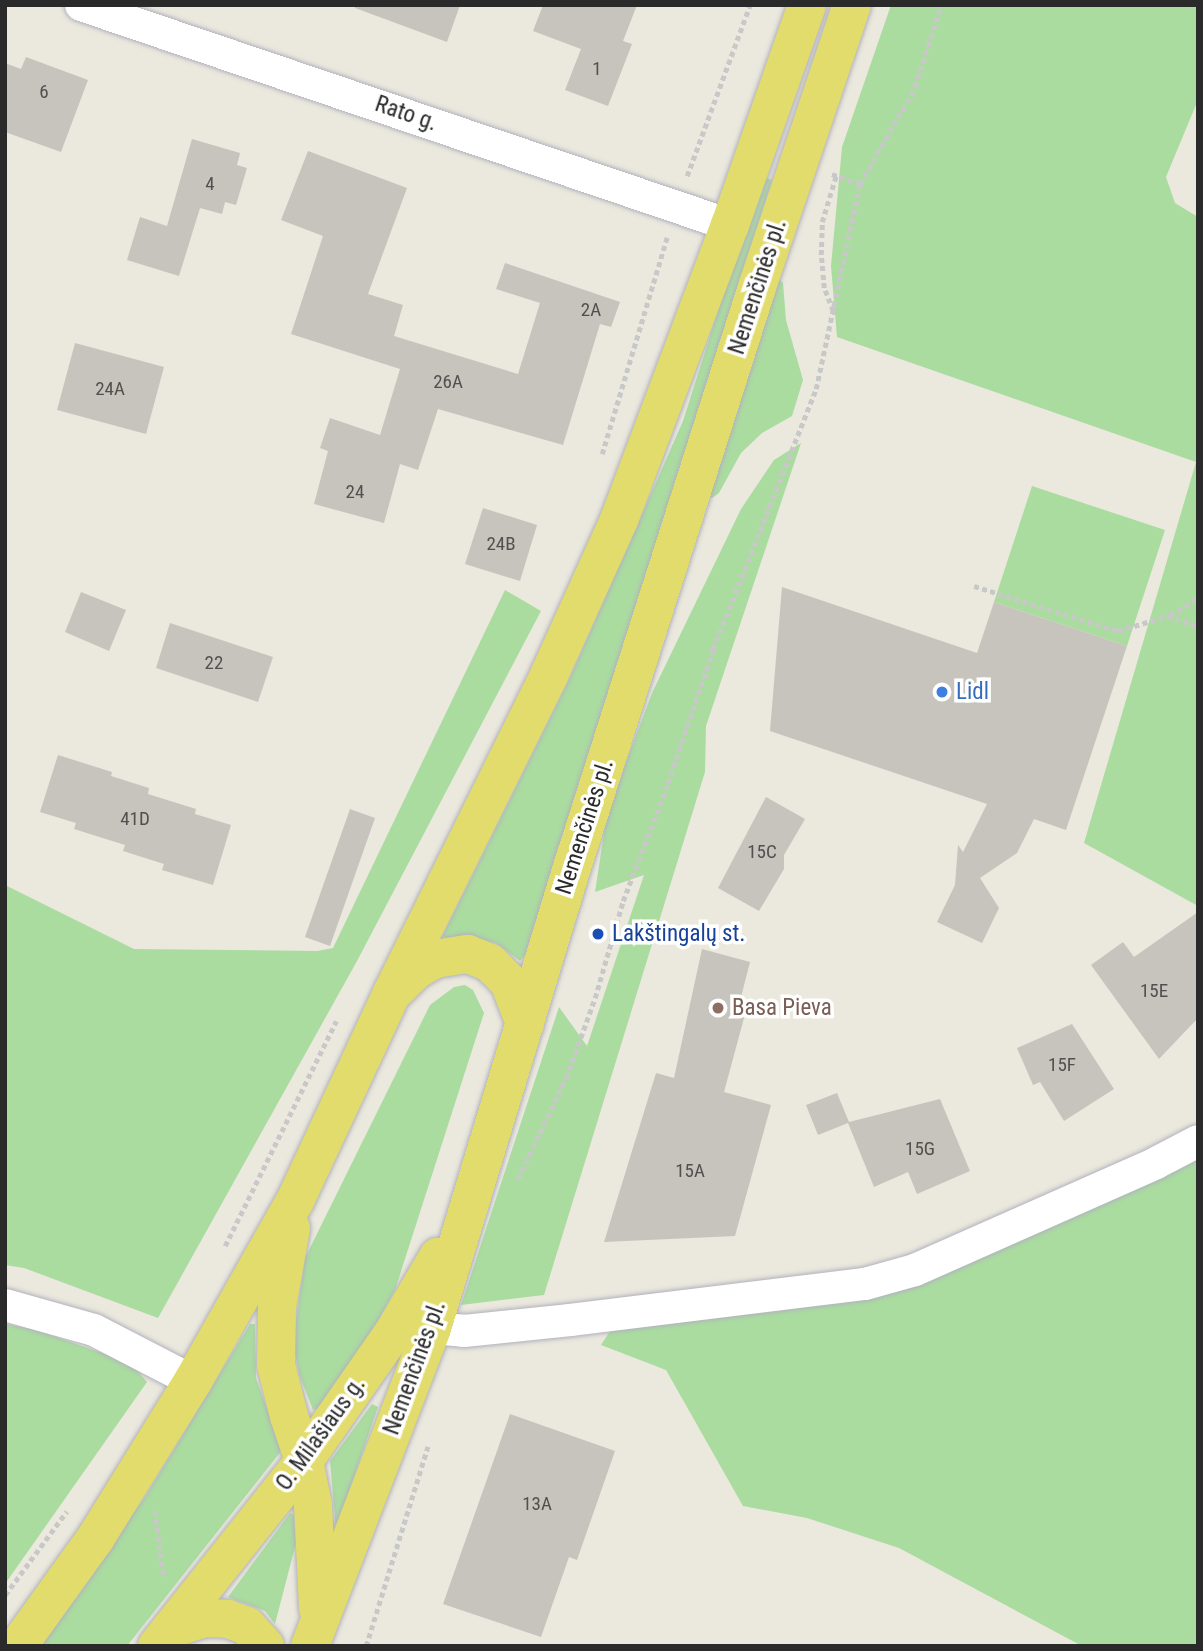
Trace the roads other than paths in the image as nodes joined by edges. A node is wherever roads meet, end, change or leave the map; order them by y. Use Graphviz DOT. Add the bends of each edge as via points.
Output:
graph roads {
  1 [pos="81,5"];
  2 [pos="807,5"];
  3 [pos="852,5"];
  4 [pos="730,225"];
  5 [pos="393,993"];
  6 [pos="525,1024"];
  7 [pos="1198,1141"];
  8 [pos="295,1201"];
  9 [pos="466,1210"];
  10 [pos="5,1305"];
  11 [pos="432,1328"];
  12 [pos="193,1381"];
  13 [pos="304,1461"];
  14 [pos="314,1634"];
  15 [pos="164,1637"];
  16 [pos="18,1646"];
  17 [pos="265,1646"];
  1 -- 4 [label="street, Rato g."];
  2 -- 4 [label="main road, Nemenčinės pl."];
  3 -- 6 [label="main road, Nemenčinės pl." via="757,287"];
  4 -- 5 [label="main road, Nemenčinės pl." via="619,520"];
  5 -- 6 [label="main road" via="435,959 468,954 490,962 509,982"];
  5 -- 8 [label="main road, Nemenčinės pl."];
  6 -- 9 [label="main road, Nemenčinės pl."];
  7 -- 11 [label="street" via="915,1270 865,1284 544,1323 464,1331"];
  8 -- 12 [label="main road"];
  8 -- 13 [label="main road" via="277,1307 276,1365"];
  9 -- 11 [label="main road, Nemenčinės pl."];
  9 -- 13 [label="main road, O. Milašiaus g." via="395,1330"];
  10 -- 12 [label="street" via="94,1330"];
  11 -- 14 [label="main road, Nemenčinės pl."];
  12 -- 16 [label="main road" via="95,1538"];
  13 -- 14 [label="main road" via="313,1505"];
  13 -- 15 [label="main road, O. Milašiaus g."];
  15 -- 17 [label="main road" via="204,1618 228,1619 247,1626"];
}
